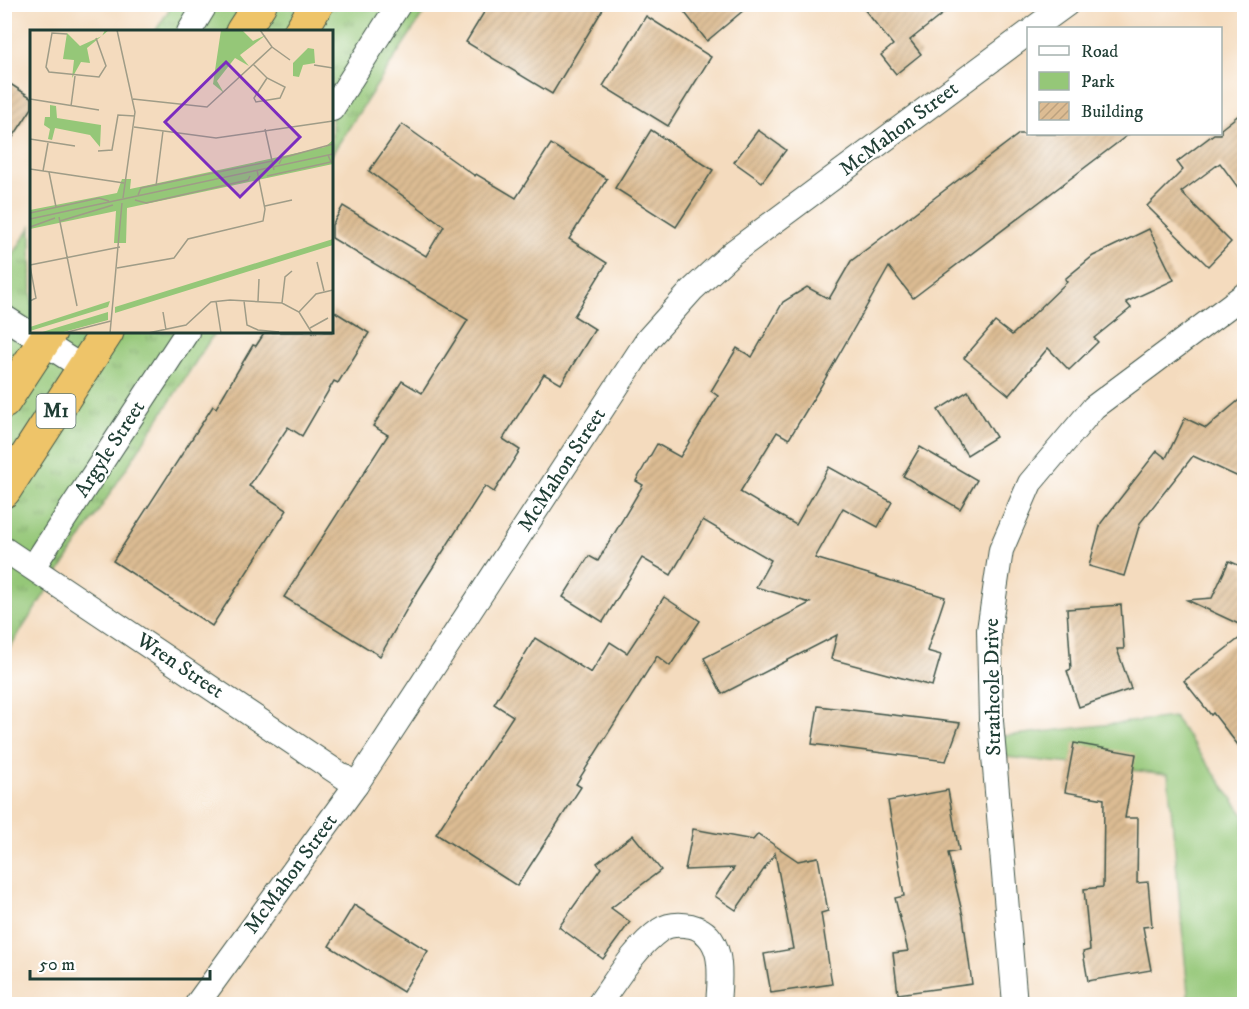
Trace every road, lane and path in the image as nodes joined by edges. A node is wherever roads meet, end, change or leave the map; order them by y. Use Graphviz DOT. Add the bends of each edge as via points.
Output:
graph roads {
  1 [pos="206,4"];
  2 [pos="260,4"];
  3 [pos="317,4"];
  4 [pos="399,4"];
  5 [pos="1067,4"];
  6 [pos="1035,27"];
  7 [pos="190,30"];
  8 [pos="244,30"];
  9 [pos="301,30"];
  10 [pos="1027,34"];
  11 [pos="333,107"];
  12 [pos="1245,295"];
  13 [pos="4,317"];
  14 [pos="30,329"];
  15 [pos="106,333"];
  16 [pos="186,333"];
  17 [pos="46,337"];
  18 [pos="83,368"];
  19 [pos="4,402"];
  20 [pos="4,491"];
  21 [pos="4,549"];
  22 [pos="33,567"];
  23 [pos="356,785"];
  24 [pos="197,1005"];
  25 [pos="599,1005"];
  26 [pos="718,1005"];
  27 [pos="1015,1005"];
  1 -- 7 [label="street"];
  2 -- 8 [label="highway"];
  3 -- 9 [label="highway"];
  4 -- 11 [label="street"];
  5 -- 6 [label="street"];
  10 -- 23 [label="street, McMahon Street" via="732,253 655,331"];
  12 -- 27 [label="street, Strathcole Drive" via="1094,407 1030,483 1001,550 989,630 990,721"];
  13 -- 14 [label="street"];
  15 -- 18 [label="highway, M1"];
  16 -- 22 [label="street, Argyle Street"];
  17 -- 18 [label="street"];
  17 -- 19 [label="highway, M1"];
  18 -- 20 [label="highway, M1"];
  21 -- 22 [label="street, Wren Street"];
  22 -- 23 [label="street, Wren Street"];
  23 -- 24 [label="street, McMahon Street"];
  25 -- 26 [label="street" via="641,948 662,929 681,924 699,928 715,943 720,966"];
}
